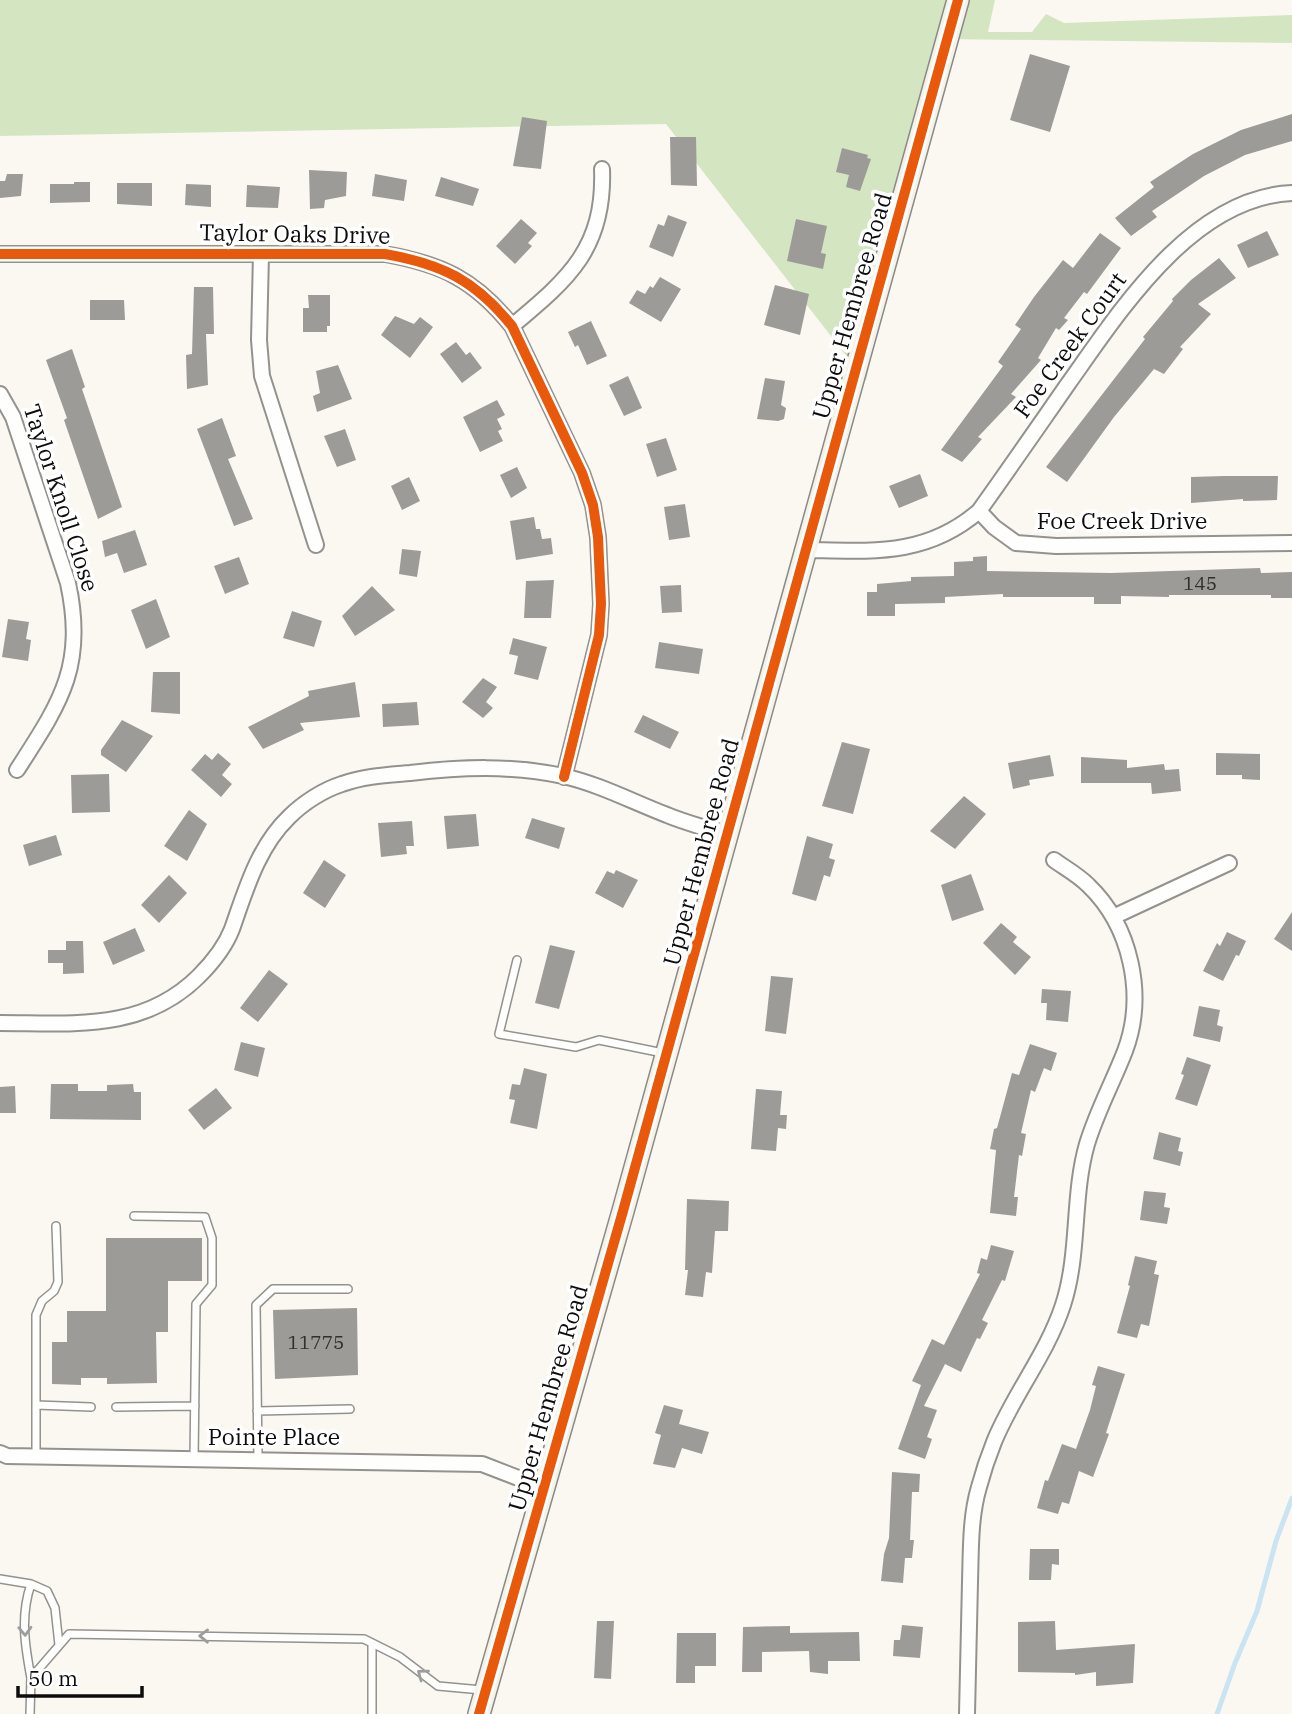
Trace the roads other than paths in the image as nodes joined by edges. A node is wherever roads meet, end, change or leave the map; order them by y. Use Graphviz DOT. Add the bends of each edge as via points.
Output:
graph roads {
  1 [pos="958,0"];
  2 [pos="603,169"];
  3 [pos="1292,193"];
  4 [pos="0,254"];
  5 [pos="261,254"];
  6 [pos="512,326"];
  7 [pos="0,394"];
  8 [pos="979,511"];
  9 [pos="1292,543"];
  10 [pos="316,545"];
  11 [pos="806,550"];
  12 [pos="17,770"];
  13 [pos="564,777"];
  14 [pos="727,835"];
  15 [pos="1054,860"];
  16 [pos="1229,863"];
  17 [pos="1113,917"];
  18 [pos="517,960"];
  19 [pos="0,1023"];
  20 [pos="667,1054"];
  21 [pos="134,1216"];
  22 [pos="56,1226"];
  23 [pos="348,1289"];
  24 [pos="36,1405"];
  25 [pos="195,1406"];
  26 [pos="91,1407"];
  27 [pos="116,1407"];
  28 [pos="350,1409"];
  29 [pos="257,1410"];
  30 [pos="0,1453"];
  31 [pos="36,1457"];
  32 [pos="258,1458"];
  33 [pos="194,1460"];
  34 [pos="544,1488"];
  35 [pos="0,1579"];
  36 [pos="31,1584"];
  37 [pos="372,1643"];
  38 [pos="59,1645"];
  39 [pos="31,1678"];
  40 [pos="486,1690"];
  41 [pos="30,1714"];
  42 [pos="372,1714"];
  43 [pos="479,1714"];
  44 [pos="967,1714"];
  1 -- 11 [label="street, Upper Hembree Road"];
  2 -- 6 [label="street" via="601,207 582,258 560,286"];
  3 -- 8 [label="street, Foe Creek Court" via="1257,199 1180,244 1130,297"];
  4 -- 5 [label="street, Taylor Oaks Drive"];
  5 -- 6 [label="street, Taylor Oaks Drive" via="385,254 421,261 468,283"];
  5 -- 10 [label="street" via="262,376"];
  6 -- 13 [label="street, Taylor Oaks Drive" via="582,473 598,537 599,635"];
  7 -- 12 [label="street, Taylor Knoll Close" via="17,430 74,611 75,640 68,679 54,713"];
  8 -- 9 [label="street, Foe Creek Drive" via="1016,542 1056,546"];
  8 -- 11 [label="street" via="943,537 908,547 872,552"];
  11 -- 14 [label="street, Upper Hembree Road"];
  13 -- 14 [label="street"];
  13 -- 19 [label="street" via="512,768 460,768 365,777 320,793 289,816 267,843 230,934 212,963 186,990 126,1018"];
  14 -- 20 [label="street, Upper Hembree Road"];
  15 -- 17 [label="street" via="1088,885"];
  16 -- 17 [label="street"];
  17 -- 44 [label="street" via="1133,968 1133,1023 1087,1146 1072,1269 1063,1305 994,1441 978,1490 971,1538"];
  18 -- 20 [label="lane" via="499,1034 576,1047 599,1041"];
  20 -- 34 [label="street, Upper Hembree Road"];
  21 -- 25 [label="lane" via="205,1217 212,1238 212,1285 196,1304"];
  22 -- 24 [label="lane" via="58,1282 37,1315"];
  23 -- 29 [label="lane" via="273,1289 257,1305"];
  24 -- 26 [label="lane"];
  24 -- 31 [label="lane"];
  25 -- 27 [label="lane"];
  25 -- 33 [label="lane"];
  28 -- 29 [label="lane"];
  29 -- 32 [label="lane"];
  30 -- 31 [label="street, Pointe Place"];
  31 -- 33 [label="street, Pointe Place"];
  32 -- 33 [label="street, Pointe Place"];
  32 -- 34 [label="street, Pointe Place" via="482,1464"];
  34 -- 40 [label="street, Upper Hembree Road"];
  35 -- 36 [label="lane"];
  36 -- 38 [label="lane" via="52,1597"];
  36 -- 39 [label="lane, one-way" via="24,1634"];
  37 -- 38 [label="lane, one-way" via="364,1639 69,1634"];
  40 -- 37 [label="lane, one-way" via="438,1686 400,1657"];
  37 -- 42 [label="lane"];
  38 -- 39 [label="lane"];
  39 -- 41 [label="lane"];
  40 -- 43 [label="street, Upper Hembree Road"];
}
